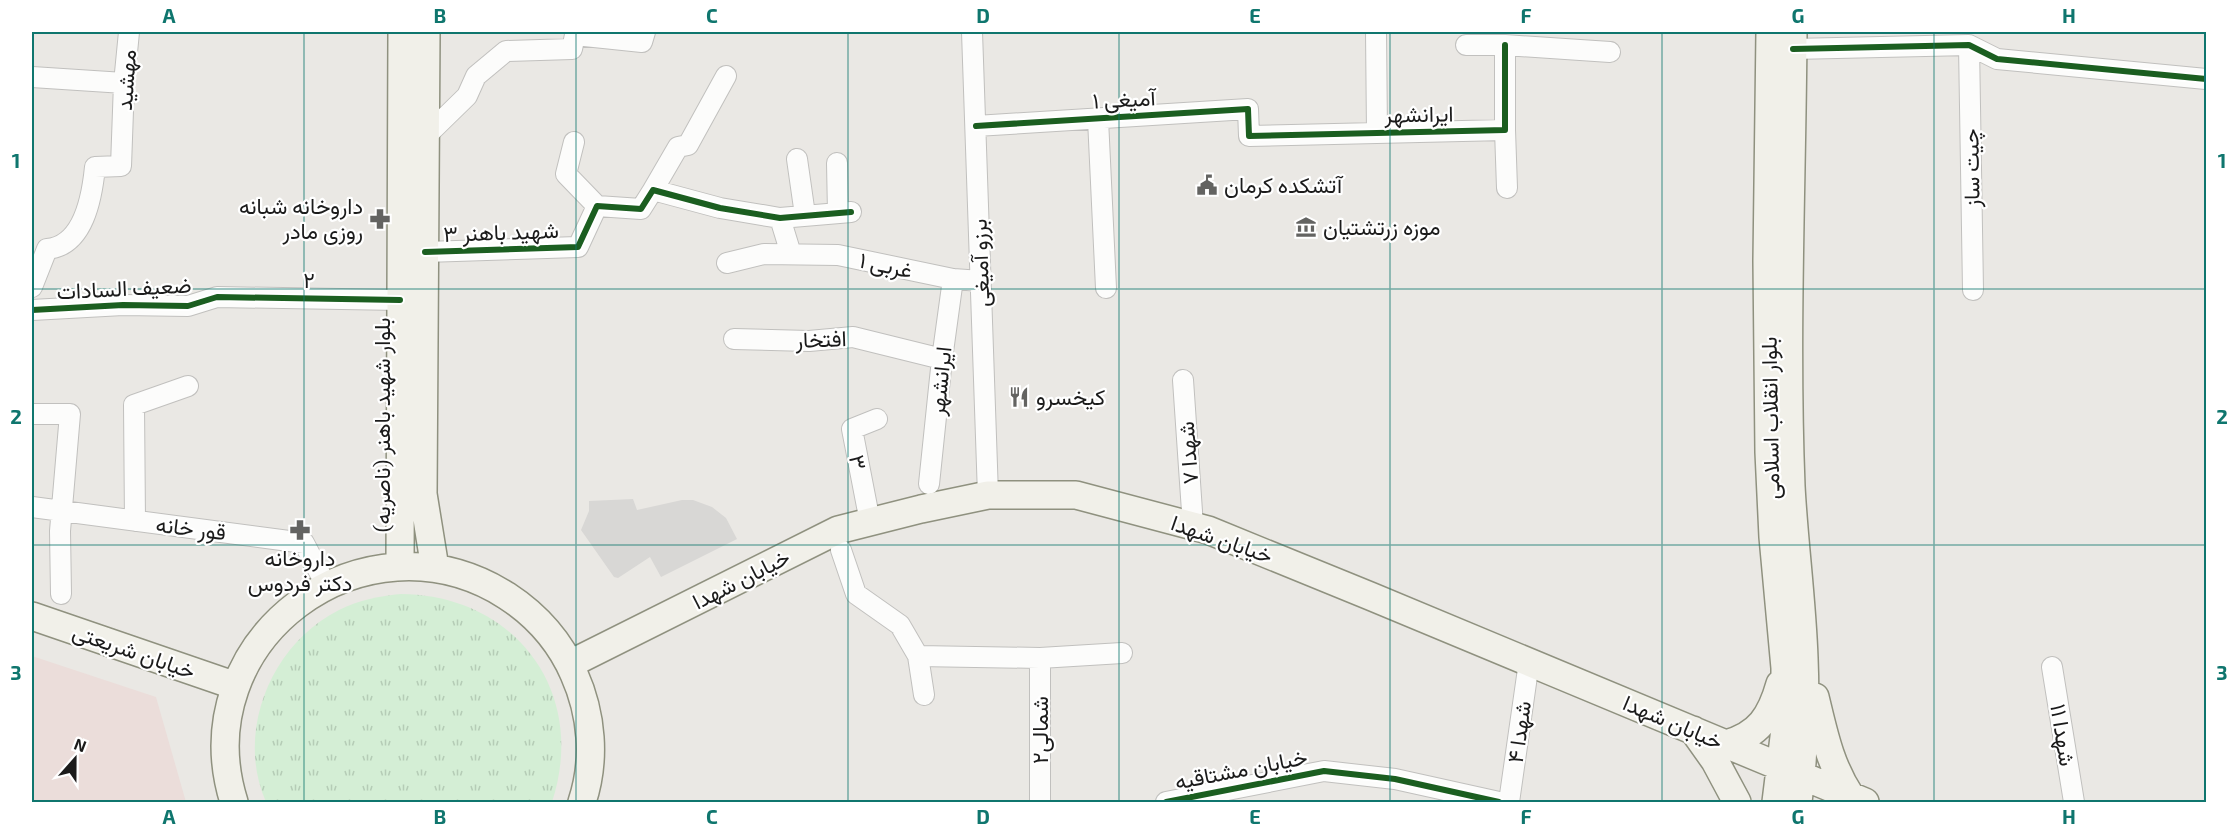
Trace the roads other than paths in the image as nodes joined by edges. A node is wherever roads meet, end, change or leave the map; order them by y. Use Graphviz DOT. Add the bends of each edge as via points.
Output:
graph roads {
  1 [pos="129,32"];
  2 [pos="402,32"];
  3 [pos="426,32"];
  4 [pos="645,32"];
  5 [pos="972,32"];
  6 [pos="1376,32"];
  7 [pos="1770,32"];
  8 [pos="1793,40"];
  9 [pos="507,41"];
  10 [pos="1466,45"];
  11 [pos="1505,45"];
  12 [pos="1969,45"];
  13 [pos="1610,52"];
  14 [pos="726,76"];
  15 [pos="32,77"];
  16 [pos="2206,79"];
  17 [pos="124,83"];
  18 [pos="1098,118"];
  19 [pos="976,126"];
  20 [pos="1505,130"];
  21 [pos="1377,133"];
  22 [pos="1249,136"];
  23 [pos="425,137"];
  24 [pos="574,142"];
  25 [pos="797,159"];
  26 [pos="837,163"];
  27 [pos="1507,188"];
  28 [pos="653,190"];
  29 [pos="597,206"];
  30 [pos="805,215"];
  31 [pos="780,218"];
  32 [pos="425,252"];
  33 [pos="791,254"];
  34 [pos="727,263"];
  35 [pos="953,279"];
  36 [pos="981,281"];
  37 [pos="32,287"];
  38 [pos="1106,288"];
  39 [pos="1973,290"];
  40 [pos="218,297"];
  41 [pos="400,300"];
  42 [pos="32,310"];
  43 [pos="734,339"];
  44 [pos="942,359"];
  45 [pos="1183,380"];
  46 [pos="188,386"];
  47 [pos="32,414"];
  48 [pos="877,419"];
  49 [pos="929,484"];
  50 [pos="988,495"];
  51 [pos="32,507"];
  52 [pos="62,510"];
  53 [pos="135,521"];
  54 [pos="870,522"];
  55 [pos="1193,526"];
  56 [pos="841,550"];
  57 [pos="400,566"];
  58 [pos="435,568"];
  59 [pos="1788,581"];
  60 [pos="326,585"];
  61 [pos="61,594"];
  62 [pos="32,616"];
  63 [pos="1122,653"];
  64 [pos="918,656"];
  65 [pos="1040,658"];
  66 [pos="1794,660"];
  67 [pos="1529,662"];
  68 [pos="570,664"];
  69 [pos="2052,667"];
  70 [pos="236,687"];
  71 [pos="924,695"];
  72 [pos="1694,730"];
  73 [pos="1726,744"];
  74 [pos="1791,772"];
  75 [pos="1858,800"];
  76 [pos="234,802"];
  77 [pos="582,802"];
  78 [pos="1040,802"];
  79 [pos="1166,802"];
  80 [pos="1499,802"];
  81 [pos="1509,802"];
  82 [pos="1737,802"];
  83 [pos="1776,802"];
  84 [pos="1798,802"];
  85 [pos="2074,802"];
  1 -- 17 [label="street, مهشید"];
  2 -- 41 [label="main road, بلوار شهید باهنر (ناصریه)"];
  3 -- 23 [label="main road, بلوار شهید باهنر (ناصریه)"];
  4 -- 9 [label="street" via="642,42 575,35 572,50"];
  5 -- 19 [label="street, برزو آمیغی"];
  6 -- 21 [label="street"];
  7 -- 59 [label="main road, بلوار انقلاب اسلامی" via="1768,386 1773,537"];
  8 -- 12 [label="street"];
  8 -- 59 [label="main road, بلوار انقلاب اسلامی"];
  9 -- 23 [label="street" via="476,76 467,96"];
  10 -- 11 [label="street"];
  11 -- 13 [label="street"];
  11 -- 20 [label="street"];
  12 -- 16 [label="street" via="1998,59"];
  12 -- 39 [label="street, چیت ساز"];
  14 -- 28 [label="street" via="688,145 678,147"];
  15 -- 17 [label="street"];
  17 -- 37 [label="street, مهشید" via="121,166 96,167 83,219 63,246 47,249"];
  18 -- 19 [label="street, آمیغی ۱"];
  18 -- 22 [label="street, آمیغی ۱" via="1248,110"];
  18 -- 38 [label="street"];
  19 -- 36 [label="street, برزو آمیغی"];
  20 -- 21 [label="street, ایرانشهر"];
  20 -- 27 [label="street"];
  21 -- 22 [label="street, ایرانشهر"];
  23 -- 32 [label="main road, بلوار شهید باهنر (ناصریه)"];
  24 -- 29 [label="street" via="566,174"];
  25 -- 30 [label="street"];
  26 -- 30 [label="street" via="844,212"];
  28 -- 29 [label="street" via="641,209"];
  28 -- 31 [label="street" via="720,208"];
  29 -- 32 [label="street, شهید باهنر ۳" via="578,247"];
  30 -- 31 [label="street"];
  31 -- 33 [label="street"];
  32 -- 58 [label="main road, بلوار شهید باهنر (ناصریه)" via="423,494"];
  33 -- 34 [label="street, ۱ غربی" via="764,254"];
  33 -- 35 [label="street, ۱ غربی" via="838,255"];
  35 -- 36 [label="street, ۱ غربی"];
  35 -- 44 [label="street, ایرانشهر"];
  36 -- 50 [label="street, برزو آمیغی"];
  40 -- 41 [label="street, ۲"];
  40 -- 42 [label="street, ضعیف السادات" via="188,306"];
  41 -- 57 [label="main road, بلوار شهید باهنر (ناصریه)"];
  43 -- 44 [label="street, افتخار" via="809,341 853,337"];
  44 -- 49 [label="street, ایرانشهر"];
  45 -- 55 [label="street, شهدا ۷"];
  46 -- 53 [label="street" via="134,405"];
  47 -- 52 [label="street" via="70,414"];
  48 -- 54 [label="street, ۳" via="852,429"];
  50 -- 54 [label="main road, خیابان شهدا"];
  50 -- 55 [label="main road, خیابان شهدا" via="1076,495"];
  51 -- 52 [label="street, قور خانه"];
  52 -- 53 [label="street, قور خانه"];
  52 -- 61 [label="street"];
  53 -- 60 [label="street, قور خانه" via="304,543"];
  54 -- 68 [label="main road, خیابان شهدا" via="838,530"];
  55 -- 67 [label="main road, خیابان شهدا"];
  56 -- 64 [label="street" via="856,594 900,625"];
  57 -- 58 [label="main road"];
  57 -- 60 [label="main road" via="362,572"];
  58 -- 68 [label="main road" via="478,580 516,602 549,633"];
  59 -- 66 [label="main road, بلوار انقلاب اسلامی"];
  60 -- 70 [label="main road" via="274,624 252,654"];
  62 -- 70 [label="main road, خیابان شریعتی"];
  63 -- 65 [label="street"];
  64 -- 65 [label="street"];
  64 -- 71 [label="street"];
  65 -- 78 [label="street, شمالی۲"];
  66 -- 73 [label="main road" via="1765,720 1741,740"];
  66 -- 74 [label="main road, بلوار انقلاب اسلامی" via="1785,729"];
  66 -- 75 [label="main road" via="1832,762"];
  67 -- 72 [label="main road, خیابان شهدا"];
  67 -- 81 [label="street, شهدا ۴"];
  68 -- 77 [label="main road" via="590,733 590,766"];
  69 -- 85 [label="street, شهدا ۱۱"];
  70 -- 76 [label="main road" via="225,742"];
  72 -- 73 [label="main road, خیابان شهدا"];
  72 -- 82 [label="main road"];
  73 -- 74 [label="main road, خیابان شهدا"];
  74 -- 75 [label="main road, خیابان شهدا"];
  74 -- 83 [label="main road, بلوار انقلاب اسلامی"];
  74 -- 84 [label="main road, بلوار انقلاب اسلامی"];
  79 -- 80 [label="street, خیابان مشتاقیه" via="1324,771 1395,779"];
}
